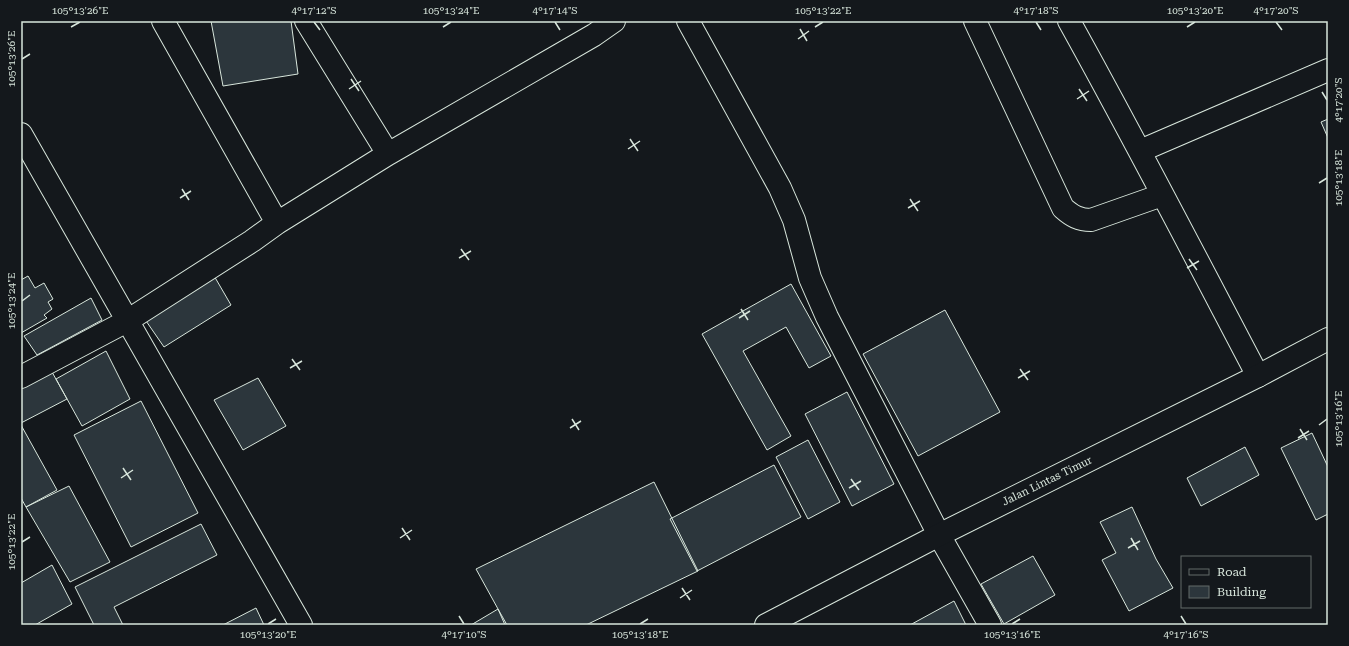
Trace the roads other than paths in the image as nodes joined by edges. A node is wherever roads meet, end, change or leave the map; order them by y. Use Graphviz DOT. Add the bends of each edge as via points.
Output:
graph roads {
  1 [pos="163,21"];
  2 [pos="306,21"];
  3 [pos="614,21"];
  4 [pos="688,21"];
  5 [pos="975,21"];
  6 [pos="1069,21"];
  7 [pos="590,28"];
  8 [pos="1328,70"];
  9 [pos="21,134"];
  10 [pos="1140,151"];
  11 [pos="388,154"];
  12 [pos="1162,195"];
  13 [pos="276,223"];
  14 [pos="127,320"];
  15 [pos="1328,339"];
  16 [pos="1258,376"];
  17 [pos="21,377"];
  18 [pos="939,535"];
  19 [pos="301,625"];
  20 [pos="766,625"];
  21 [pos="990,625"];
  1 -- 13 [label="main road"];
  2 -- 11 [label="main road"];
  3 -- 7 [label="main road"];
  4 -- 18 [label="main road" via="780,188 794,220 810,278 827,317"];
  5 -- 12 [label="main road" via="1063,208 1070,215 1082,220 1091,220"];
  6 -- 10 [label="main road"];
  7 -- 11 [label="main road"];
  8 -- 10 [label="main road"];
  9 -- 14 [label="main road"];
  10 -- 12 [label="main road"];
  11 -- 13 [label="main road"];
  12 -- 16 [label="main road"];
  13 -- 14 [label="main road"];
  14 -- 17 [label="main road"];
  14 -- 19 [label="main road"];
  15 -- 16 [label="main road, Jalan Lintas Timur"];
  16 -- 18 [label="main road, Jalan Lintas Timur"];
  18 -- 20 [label="main road, Jalan Lintas Timur"];
  18 -- 21 [label="main road"];
}
